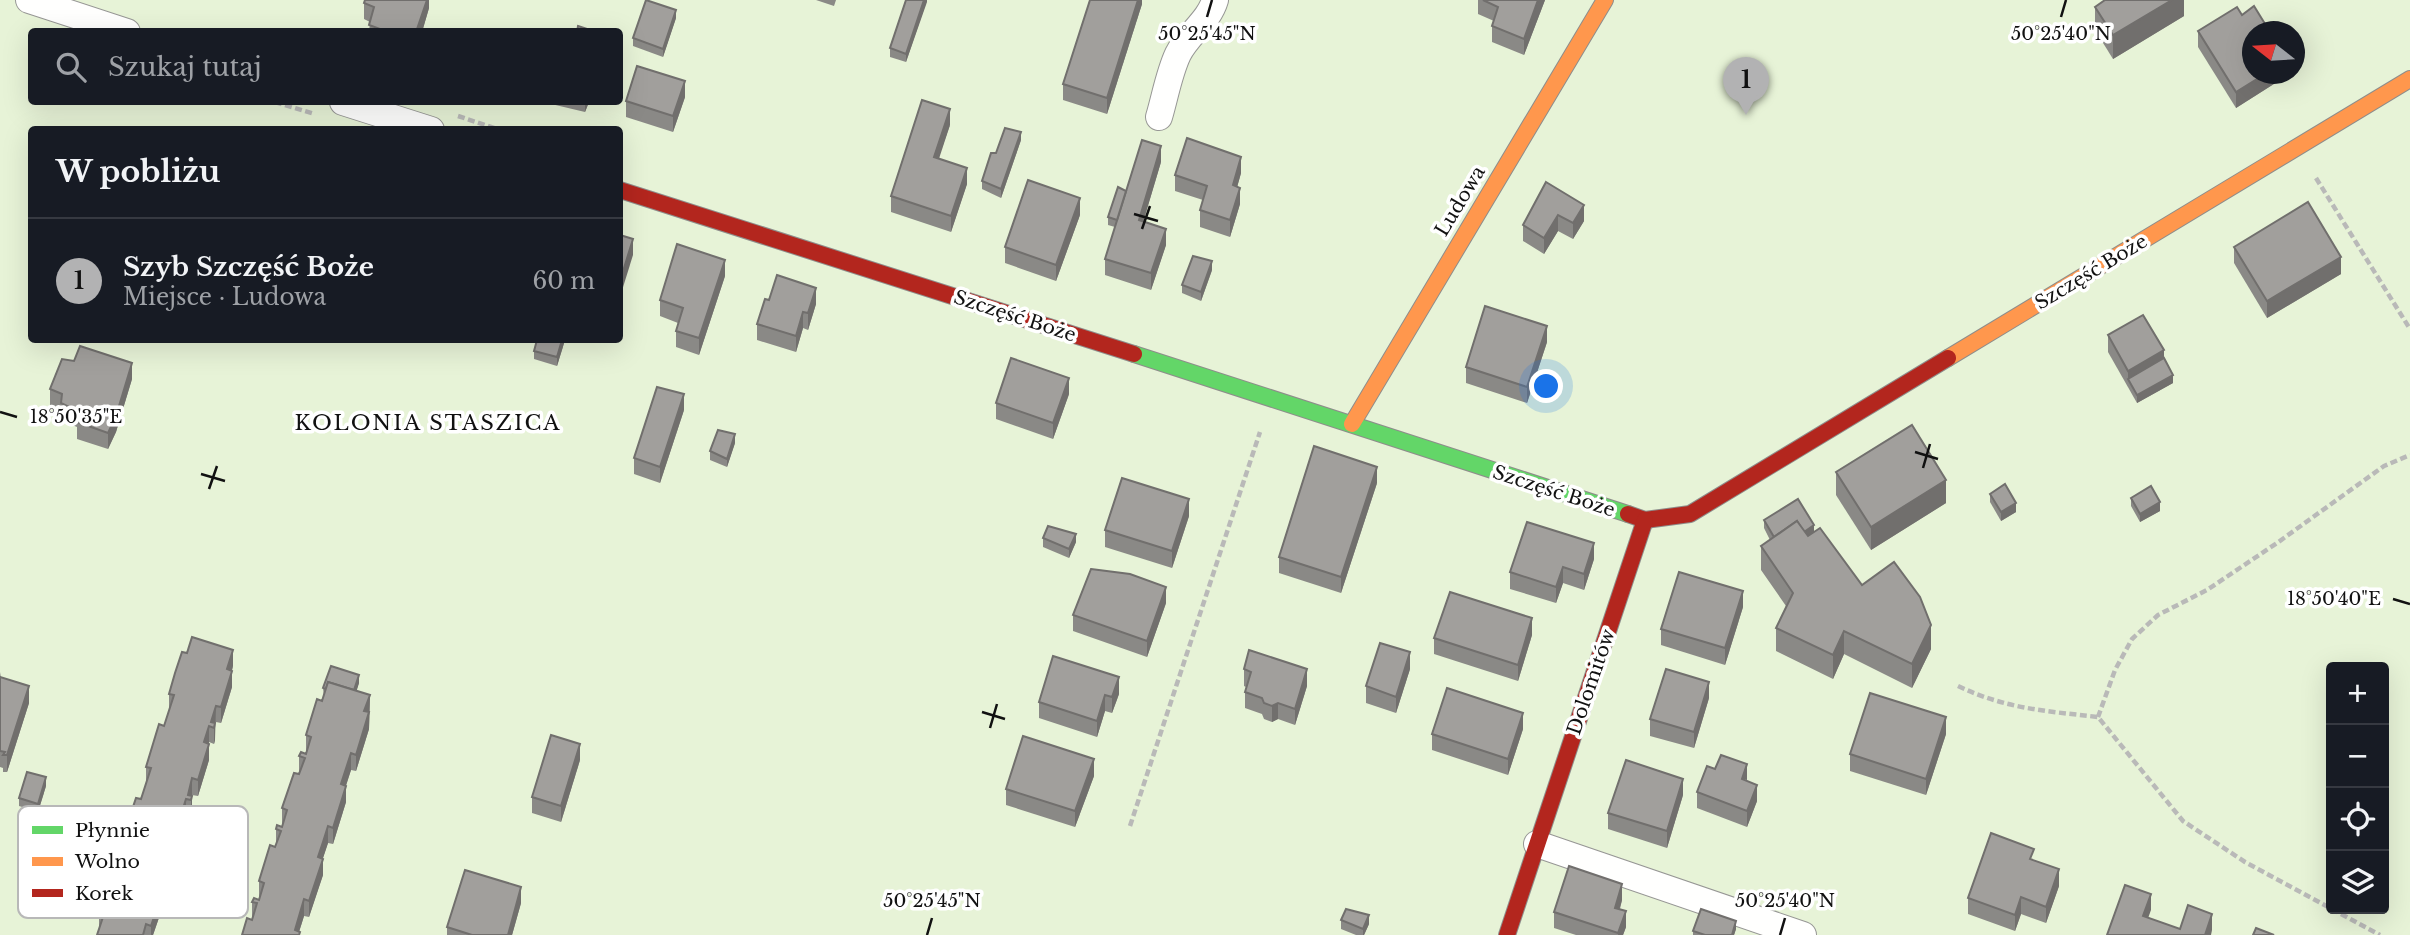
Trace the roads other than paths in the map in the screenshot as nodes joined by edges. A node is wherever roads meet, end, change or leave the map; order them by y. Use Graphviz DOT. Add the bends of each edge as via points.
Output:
graph roads {
  1 [pos="29,0"];
  2 [pos="1215,0"];
  3 [pos="1605,0"];
  4 [pos="115,28"];
  5 [pos="2410,79"];
  6 [pos="352,105"];
  7 [pos="1159,117"];
  8 [pos="418,126"];
  9 [pos="623,191"];
  10 [pos="1352,424"];
  11 [pos="1645,520"];
  12 [pos="1537,844"];
  13 [pos="1507,935"];
  14 [pos="1803,935"];
  1 -- 4 [label="street"];
  2 -- 7 [label="street" via="1177,56"];
  3 -- 10 [label="street, Ludowa"];
  5 -- 11 [label="street, Szczęść Boże" via="1690,514"];
  6 -- 8 [label="street"];
  9 -- 10 [label="street, Szczęść Boże"];
  10 -- 11 [label="street, Szczęść Boże"];
  11 -- 12 [label="street, Dolomitów"];
  12 -- 13 [label="street, Dolomitów"];
  12 -- 14 [label="street"];
}
